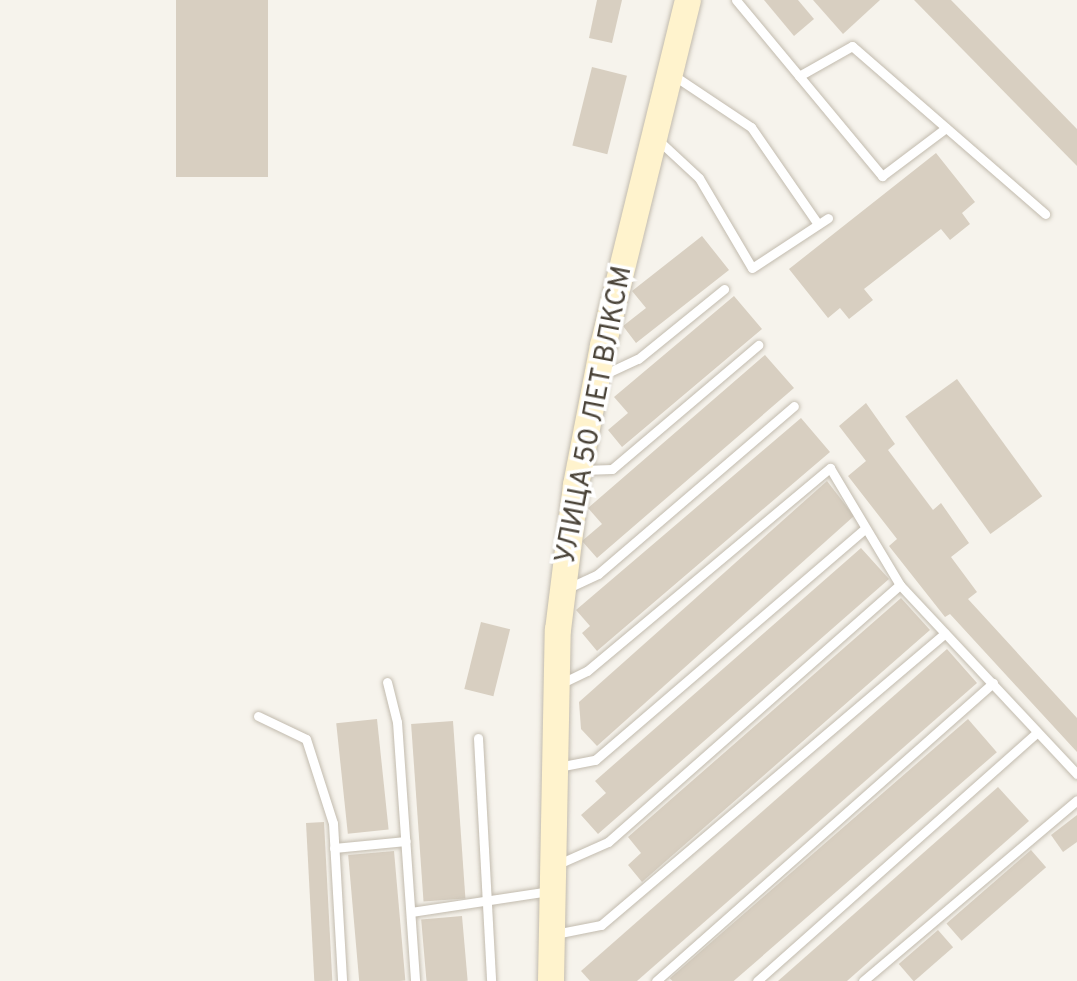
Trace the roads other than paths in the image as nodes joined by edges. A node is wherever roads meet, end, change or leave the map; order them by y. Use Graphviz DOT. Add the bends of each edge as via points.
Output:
graph roads {
  1 [pos="688,0"];
  2 [pos="736,0"];
  3 [pos="670,73"];
  4 [pos="799,76"];
  5 [pos="946,128"];
  6 [pos="654,137"];
  7 [pos="1045,214"];
  8 [pos="828,218"];
  9 [pos="818,224"];
  10 [pos="724,289"];
  11 [pos="758,345"];
  12 [pos="596,378"];
  13 [pos="794,406"];
  14 [pos="579,471"];
  15 [pos="863,530"];
  16 [pos="900,585"];
  17 [pos="563,591"];
  18 [pos="945,633"];
  19 [pos="387,682"];
  20 [pos="993,683"];
  21 [pos="557,686"];
  22 [pos="258,716"];
  23 [pos="1036,733"];
  24 [pos="478,738"];
  25 [pos="555,768"];
  26 [pos="1077,774"];
  27 [pos="1077,800"];
  28 [pos="406,841"];
  29 [pos="334,848"];
  30 [pos="553,879"];
  31 [pos="487,903"];
  32 [pos="411,912"];
  33 [pos="551,935"];
  34 [pos="342,981"];
  35 [pos="415,981"];
  36 [pos="491,981"];
  37 [pos="551,981"];
  38 [pos="656,981"];
  39 [pos="757,981"];
  40 [pos="863,981"];
  1 -- 3 [label="street, УЛИЦА 50 ЛЕТ ВЛКСМ"];
  2 -- 4 [label="lane"];
  3 -- 6 [label="street, УЛИЦА 50 ЛЕТ ВЛКСМ"];
  3 -- 9 [label="lane" via="751,127"];
  4 -- 5 [label="lane" via="852,46"];
  4 -- 5 [label="lane" via="882,176"];
  5 -- 7 [label="lane"];
  6 -- 9 [label="lane" via="699,178 752,268"];
  6 -- 12 [label="street, УЛИЦА 50 ЛЕТ ВЛКСМ"];
  8 -- 9 [label="lane"];
  10 -- 12 [label="lane" via="638,359"];
  11 -- 14 [label="lane" via="612,469"];
  12 -- 14 [label="street, УЛИЦА 50 ЛЕТ ВЛКСМ"];
  13 -- 17 [label="lane" via="598,574"];
  14 -- 17 [label="street, УЛИЦА 50 ЛЕТ ВЛКСМ"];
  15 -- 16 [label="lane"];
  15 -- 21 [label="lane" via="862,514 830,468 587,671"];
  15 -- 25 [label="lane" via="595,760"];
  16 -- 18 [label="lane"];
  16 -- 30 [label="lane" via="608,842"];
  17 -- 21 [label="street, УЛИЦА 50 ЛЕТ ВЛКСМ"];
  18 -- 20 [label="lane"];
  18 -- 33 [label="lane" via="601,925"];
  19 -- 28 [label="lane"];
  20 -- 23 [label="lane"];
  20 -- 38 [label="lane"];
  21 -- 25 [label="street, УЛИЦА 50 ЛЕТ ВЛКСМ"];
  22 -- 29 [label="lane" via="306,739 333,823"];
  23 -- 26 [label="lane"];
  23 -- 39 [label="lane"];
  24 -- 31 [label="lane"];
  25 -- 30 [label="street, УЛИЦА 50 ЛЕТ ВЛКСМ"];
  27 -- 40 [label="lane"];
  28 -- 29 [label="lane"];
  28 -- 32 [label="lane"];
  29 -- 34 [label="lane"];
  30 -- 31 [label="lane"];
  30 -- 33 [label="street, УЛИЦА 50 ЛЕТ ВЛКСМ"];
  31 -- 32 [label="lane"];
  31 -- 36 [label="lane"];
  32 -- 35 [label="lane"];
  33 -- 37 [label="street, УЛИЦА 50 ЛЕТ ВЛКСМ"];
}
